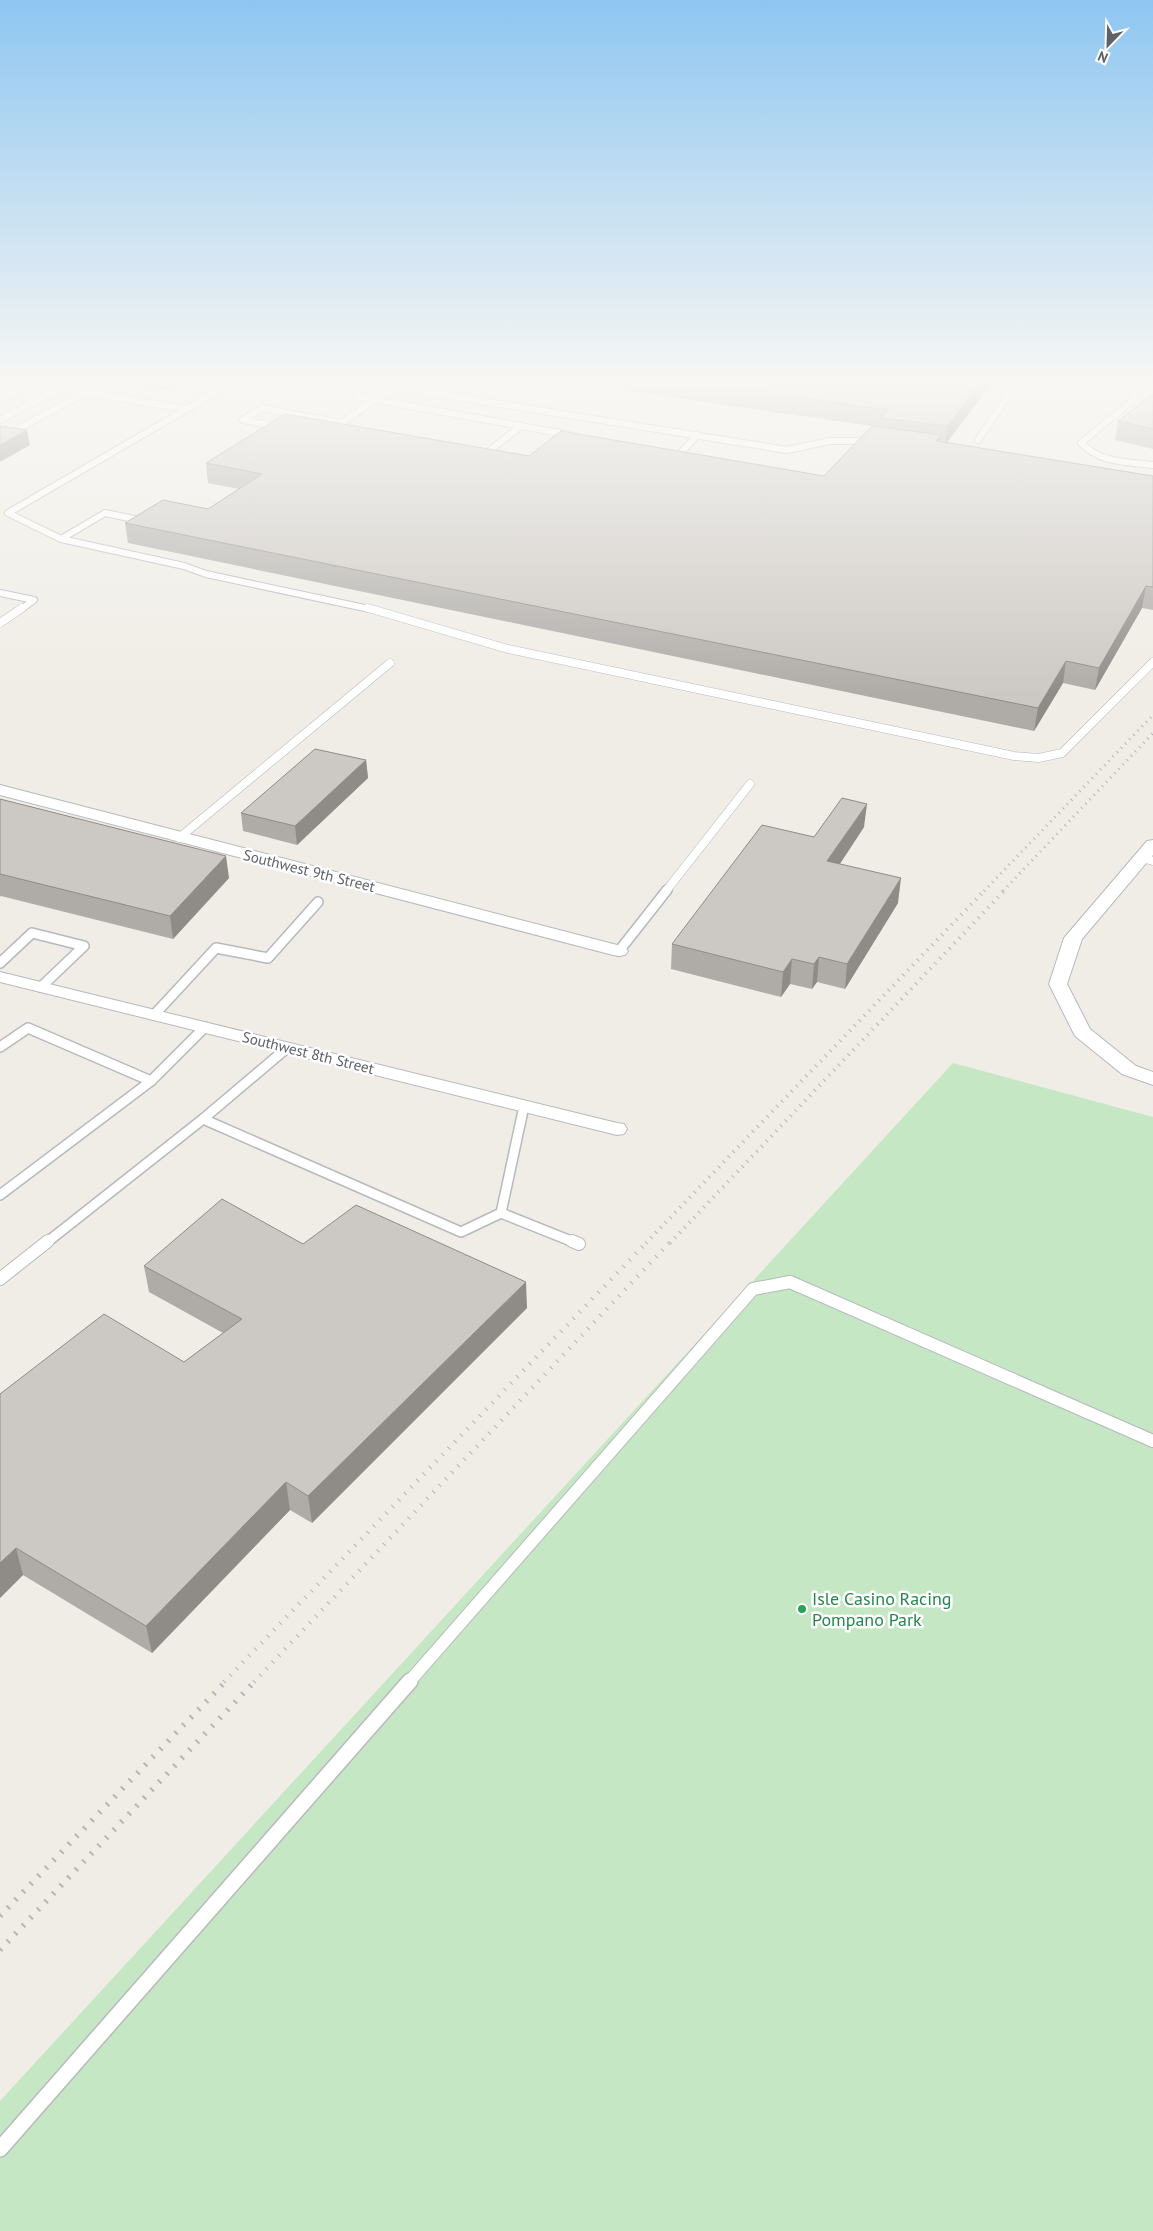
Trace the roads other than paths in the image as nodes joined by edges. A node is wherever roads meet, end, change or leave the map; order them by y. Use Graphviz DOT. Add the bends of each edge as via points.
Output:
graph roads {
  1 [pos="50,488"];
  2 [pos="144,521"];
  3 [pos="61,538"];
  4 [pos="0,593"];
  5 [pos="0,623"];
  6 [pos="1153,662"];
  7 [pos="390,663"];
  8 [pos="750,784"];
  9 [pos="0,790"];
  10 [pos="179,838"];
  11 [pos="1149,855"];
  12 [pos="318,902"];
  13 [pos="619,951"];
  14 [pos="0,963"];
  15 [pos="0,977"];
  16 [pos="41,987"];
  17 [pos="154,1015"];
  18 [pos="205,1027"];
  19 [pos="0,1047"];
  20 [pos="287,1048"];
  21 [pos="1153,1079"];
  22 [pos="151,1080"];
  23 [pos="524,1106"];
  24 [pos="203,1119"];
  25 [pos="617,1129"];
  26 [pos="0,1196"];
  27 [pos="501,1213"];
  28 [pos="578,1244"];
  29 [pos="0,1278"];
  30 [pos="1153,1441"];
  31 [pos="0,2149"];
  1 -- 3 [label="lane" via="8,513"];
  2 -- 3 [label="lane" via="105,513"];
  3 -- 6 [label="lane" via="206,574 376,610 508,650 1014,756 1039,758 1062,753"];
  4 -- 5 [label="lane" via="34,600"];
  7 -- 10 [label="lane"];
  8 -- 13 [label="lane"];
  9 -- 10 [label="street, Southwest 9th Street"];
  10 -- 13 [label="street, Southwest 9th Street"];
  11 -- 21 [label="street" via="1073,938 1058,984 1082,1032 1129,1070"];
  12 -- 17 [label="lane" via="268,958 216,948"];
  14 -- 16 [label="lane" via="32,933 84,946"];
  15 -- 16 [label="street, Southwest 8th Street"];
  16 -- 17 [label="street, Southwest 8th Street"];
  17 -- 18 [label="street, Southwest 8th Street"];
  18 -- 20 [label="street, Southwest 8th Street"];
  18 -- 22 [label="lane"];
  19 -- 22 [label="lane" via="28,1028"];
  20 -- 23 [label="street, Southwest 8th Street"];
  20 -- 24 [label="lane"];
  22 -- 26 [label="lane"];
  23 -- 25 [label="street, Southwest 8th Street"];
  23 -- 27 [label="lane"];
  24 -- 27 [label="lane" via="460,1232"];
  24 -- 29 [label="lane"];
  27 -- 28 [label="lane"];
  30 -- 31 [label="lane" via="790,1282 753,1289"];
}
